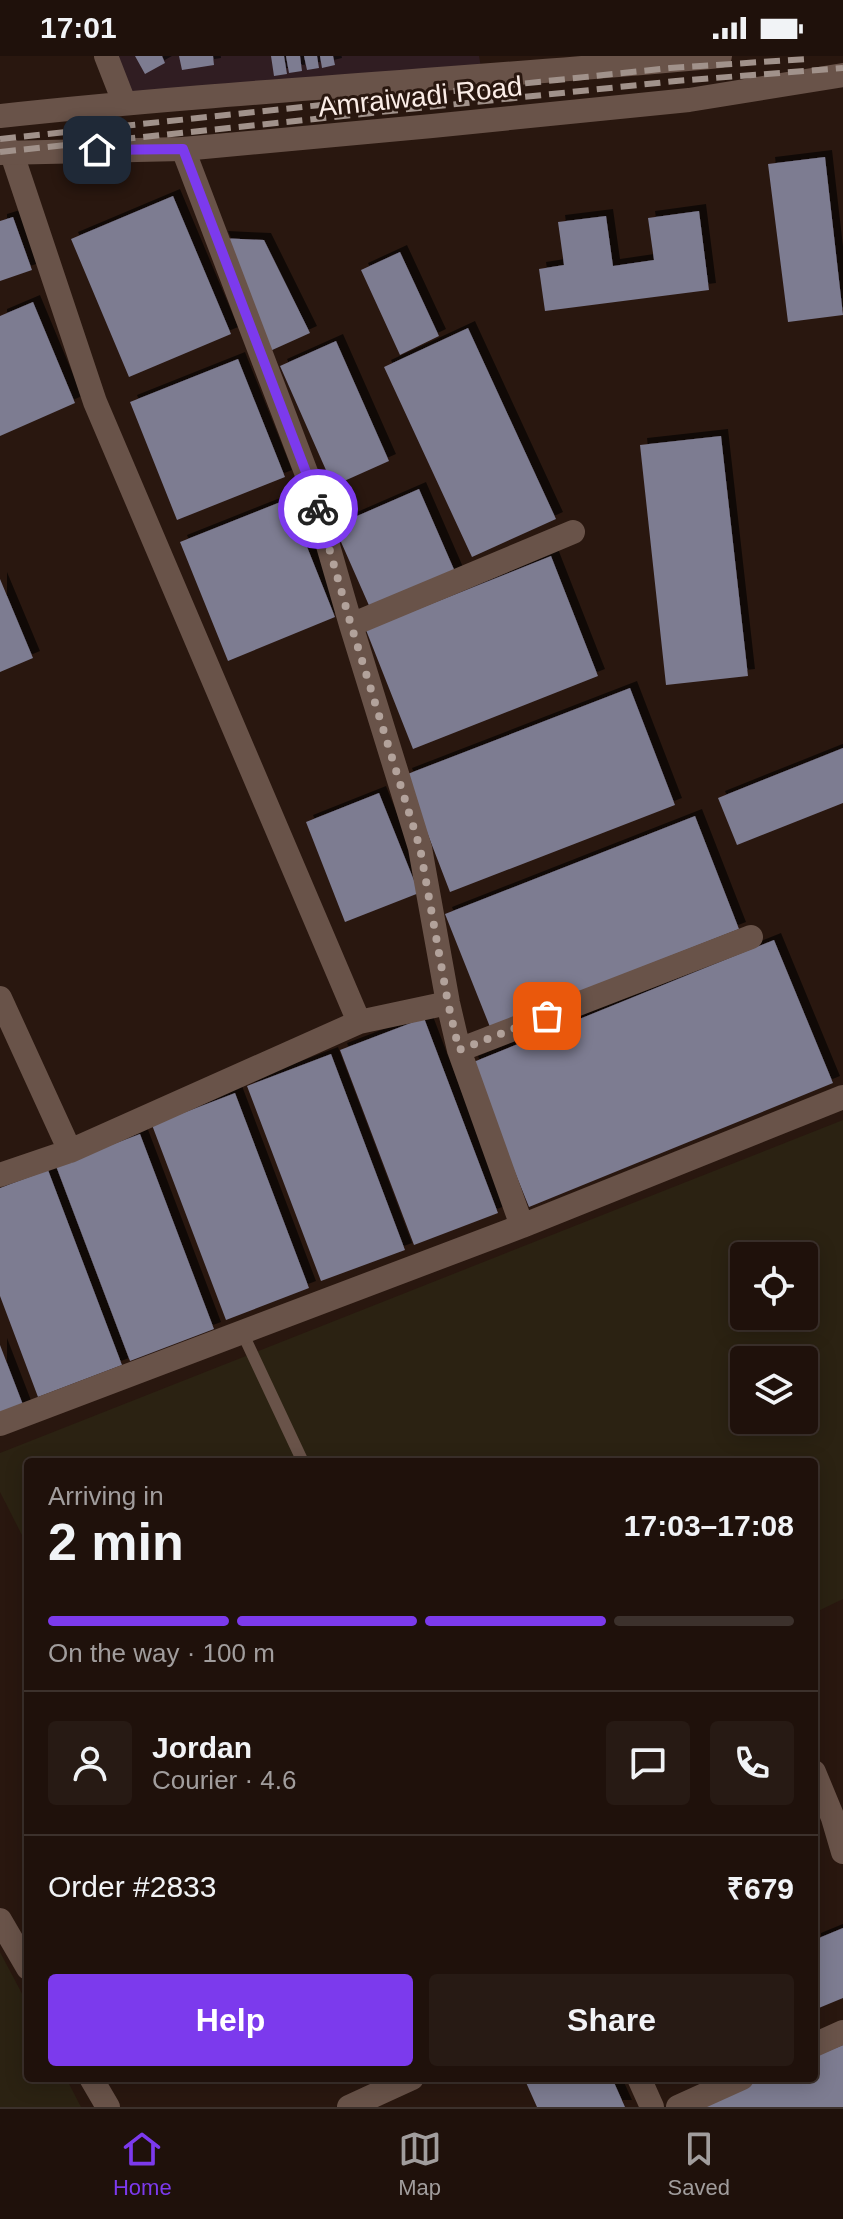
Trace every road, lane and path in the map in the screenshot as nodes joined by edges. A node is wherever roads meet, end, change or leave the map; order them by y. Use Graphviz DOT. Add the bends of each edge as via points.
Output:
graph roads {
  1 [pos="106,56"];
  2 [pos="720,56"];
  3 [pos="843,75"];
  4 [pos="124,102"];
  5 [pos="0,116"];
  6 [pos="183,149"];
  7 [pos="5,152"];
  8 [pos="573,532"];
  9 [pos="351,625"];
  10 [pos="751,937"];
  11 [pos="0,998"];
  12 [pos="448,1003"];
  13 [pos="359,1022"];
  14 [pos="459,1050"];
  15 [pos="843,1097"];
  16 [pos="70,1151"];
  17 [pos="0,1175"];
  18 [pos="522,1226"];
  19 [pos="242,1332"];
  20 [pos="0,1424"];
  21 [pos="301,1458"];
  22 [pos="818,1792"];
  23 [pos="824,1822"];
  24 [pos="843,1852"];
  25 [pos="0,1920"];
  26 [pos="24,1961"];
  27 [pos="843,2032"];
  28 [pos="818,2043"];
  29 [pos="93,2082"];
  30 [pos="403,2082"];
  31 [pos="641,2082"];
  32 [pos="733,2082"];
  33 [pos="108,2107"];
  34 [pos="349,2107"];
  35 [pos="652,2107"];
  36 [pos="678,2107"];
  1 -- 4 [label="street"];
  2 -- 4 [label="street"];
  3 -- 6 [label="street, Amraiwadi Road" via="689,100"];
  4 -- 5 [label="street"];
  6 -- 7 [label="street, Amraiwadi Road"];
  6 -- 9 [label="street" via="309,480"];
  7 -- 13 [label="street" via="95,402"];
  8 -- 9 [label="street"];
  9 -- 12 [label="street" via="420,848"];
  10 -- 14 [label="street"];
  11 -- 16 [label="street"];
  12 -- 13 [label="street"];
  12 -- 14 [label="street"];
  13 -- 16 [label="street"];
  14 -- 18 [label="street"];
  15 -- 18 [label="street"];
  16 -- 17 [label="street"];
  18 -- 19 [label="street"];
  19 -- 20 [label="street"];
  19 -- 21 [label="lane"];
  22 -- 23 [label="street"];
  23 -- 24 [label="street"];
  25 -- 26 [label="street"];
  27 -- 28 [label="street"];
  29 -- 33 [label="street"];
  30 -- 34 [label="street"];
  31 -- 35 [label="street"];
  32 -- 36 [label="street"];
}
